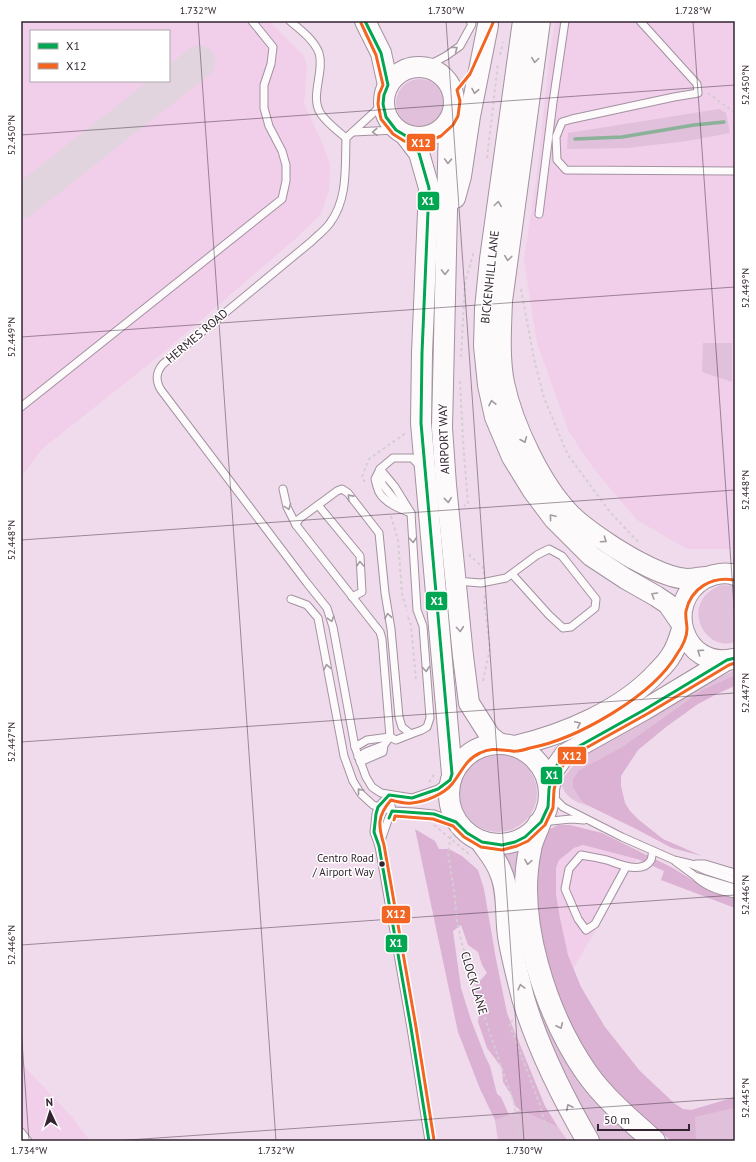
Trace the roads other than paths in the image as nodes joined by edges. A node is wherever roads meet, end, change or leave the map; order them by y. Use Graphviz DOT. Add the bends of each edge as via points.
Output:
graph roads {
  1 [pos="252,21"];
  2 [pos="290,21"];
  3 [pos="365,21"];
  4 [pos="523,21"];
  5 [pos="540,21"];
  6 [pos="565,21"];
  7 [pos="478,22"];
  8 [pos="643,22"];
  9 [pos="425,67"];
  10 [pos="388,85"];
  11 [pos="452,88"];
  12 [pos="383,104"];
  13 [pos="449,122"];
  14 [pos="353,132"];
  15 [pos="401,133"];
  16 [pos="346,138"];
  17 [pos="735,171"];
  18 [pos="539,214"];
  19 [pos="446,233"];
  20 [pos="21,407"];
  21 [pos="380,469"];
  22 [pos="426,473"];
  23 [pos="282,489"];
  24 [pos="318,505"];
  25 [pos="411,513"];
  26 [pos="296,525"];
  27 [pos="512,574"];
  28 [pos="735,575"];
  29 [pos="708,576"];
  30 [pos="456,581"];
  31 [pos="352,597"];
  32 [pos="291,599"];
  33 [pos="682,626"];
  34 [pos="391,630"];
  35 [pos="380,632"];
  36 [pos="731,659"];
  37 [pos="411,734"];
  38 [pos="390,737"];
  39 [pos="508,745"];
  40 [pos="355,747"];
  41 [pos="359,760"];
  42 [pos="451,777"];
  43 [pos="549,791"];
  44 [pos="389,795"];
  45 [pos="378,807"];
  46 [pos="392,811"];
  47 [pos="590,821"];
  48 [pos="456,822"];
  49 [pos="540,823"];
  50 [pos="482,842"];
  51 [pos="379,846"];
  52 [pos="653,850"];
  53 [pos="674,860"];
  54 [pos="691,864"];
  55 [pos="626,867"];
  56 [pos="735,873"];
  57 [pos="695,876"];
  58 [pos="735,880"];
  59 [pos="735,888"];
  60 [pos="735,894"];
  61 [pos="21,1132"];
  62 [pos="28,1141"];
  63 [pos="429,1141"];
  64 [pos="588,1141"];
  65 [pos="654,1141"];
  1 -- 20 [label="lane" via="273,47 264,85 264,108 286,165 282,199"];
  2 -- 16 [label="lane" via="314,43 319,54 316,98 321,114"];
  3 -- 10 [label="street" via="381,53"];
  33 -- 4 [label="street, BICKENHILL LANE, one-way" via="668,604 592,556 554,519 532,491 512,457 495,418 484,346 484,309"];
  5 -- 29 [label="street, BICKENHILL LANE, one-way" via="502,301 504,383 536,465 571,515 596,535 640,563 686,579"];
  6 -- 18 [label="lane" via="552,102"];
  9 -- 7 [label="lane, one-way" via="460,46"];
  7 -- 11 [label="street" via="466,72"];
  7 -- 19 [label="street, one-way" via="470,116 461,176"];
  8 -- 17 [label="lane" via="697,84 698,93 562,122 556,137 556,160 566,170"];
  9 -- 10 [label="street" via="409,68 397,74"];
  9 -- 11 [label="street" via="440,74"];
  10 -- 12 [label="street"];
  11 -- 13 [label="street" via="455,101"];
  12 -- 14 [label="lane"];
  12 -- 15 [label="street" via="386,117"];
  13 -- 15 [label="street" via="438,132 424,138"];
  13 -- 19 [label="street, AIRPORT WAY, one-way"];
  15 -- 14 [label="lane, one-way"];
  14 -- 16 [label="lane"];
  15 -- 22 [label="street, AIRPORT WAY" via="419,153 429,188 421,423"];
  16 -- 40 [label="lane, HERMES ROAD, one-way" via="343,194 330,224 163,364 157,373 157,383 327,608 333,627"];
  19 -- 30 [label="street, AIRPORT WAY, one-way" via="442,428"];
  21 -- 22 [label="lane" via="393,458 412,458"];
  21 -- 25 [label="lane"];
  21 -- 25 [label="lane" via="376,479 379,492 385,500"];
  22 -- 42 [label="street, AIRPORT WAY"];
  23 -- 26 [label="lane, one-way"];
  24 -- 26 [label="lane"];
  31 -- 24 [label="lane, one-way" via="362,592 360,556"];
  34 -- 24 [label="lane, one-way" via="379,533 348,493 342,489"];
  25 -- 37 [label="lane, one-way" via="417,610 422,626 430,718 427,727"];
  26 -- 31 [label="lane"];
  27 -- 27 [label="lane" via="549,549 562,556 596,599 595,608 571,627 563,628"];
  27 -- 30 [label="lane" via="506,578 485,582"];
  28 -- 29 [label="street, BICKENHILL LANE"];
  29 -- 33 [label="street" via="698,582 687,595 681,611"];
  30 -- 39 [label="street, AIRPORT WAY, one-way" via="469,703 490,736"];
  31 -- 35 [label="lane"];
  45 -- 32 [label="lane, one-way" via="361,794 344,756 318,618 308,605"];
  36 -- 33 [label="street, BICKENHILL LANE, one-way" via="716,659 695,649 687,640"];
  39 -- 33 [label="street, one-way" via="555,735 624,700 649,681 670,658"];
  34 -- 35 [label="lane"];
  34 -- 37 [label="lane" via="399,717 402,727"];
  35 -- 38 [label="lane"];
  36 -- 43 [label="street" via="565,754 553,771"];
  37 -- 38 [label="lane" via="396,740"];
  38 -- 40 [label="lane" via="367,740"];
  38 -- 41 [label="lane" via="384,745 366,752"];
  39 -- 42 [label="street" via="489,745 476,749 462,759"];
  39 -- 43 [label="street" via="531,755 542,769"];
  40 -- 41 [label="lane"];
  41 -- 44 [label="lane" via="372,787"];
  42 -- 44 [label="lane" via="438,789 412,798"];
  42 -- 48 [label="street" via="448,801"];
  43 -- 47 [label="lane" via="563,807"];
  43 -- 49 [label="street" via="548,807"];
  44 -- 45 [label="lane"];
  44 -- 46 [label="lane"];
  45 -- 46 [label="lane"];
  45 -- 51 [label="lane" via="374,832"];
  46 -- 48 [label="lane" via="434,814"];
  46 -- 51 [label="lane"];
  47 -- 49 [label="lane" via="572,819"];
  47 -- 52 [label="lane"];
  48 -- 50 [label="street" via="467,833"];
  49 -- 50 [label="street" via="525,837 515,842 502,845"];
  49 -- 65 [label="highway, one-way" via="530,849 525,888 529,928 549,1000 562,1030 586,1072 624,1114"];
  64 -- 50 [label="highway, one-way" via="552,1074 535,1033 509,935 502,874"];
  51 -- 63 [label="lane"];
  52 -- 53 [label="lane"];
  52 -- 55 [label="lane" via="651,860 645,865"];
  53 -- 54 [label="lane"];
  53 -- 57 [label="lane"];
  54 -- 56 [label="lane" via="705,864"];
  54 -- 58 [label="lane"];
  55 -- 55 [label="lane" via="595,924 586,930 578,919 565,889 569,869 581,855"];
  57 -- 59 [label="lane"];
  57 -- 60 [label="lane" via="722,892"];
  61 -- 62 [label="lane"];
}
